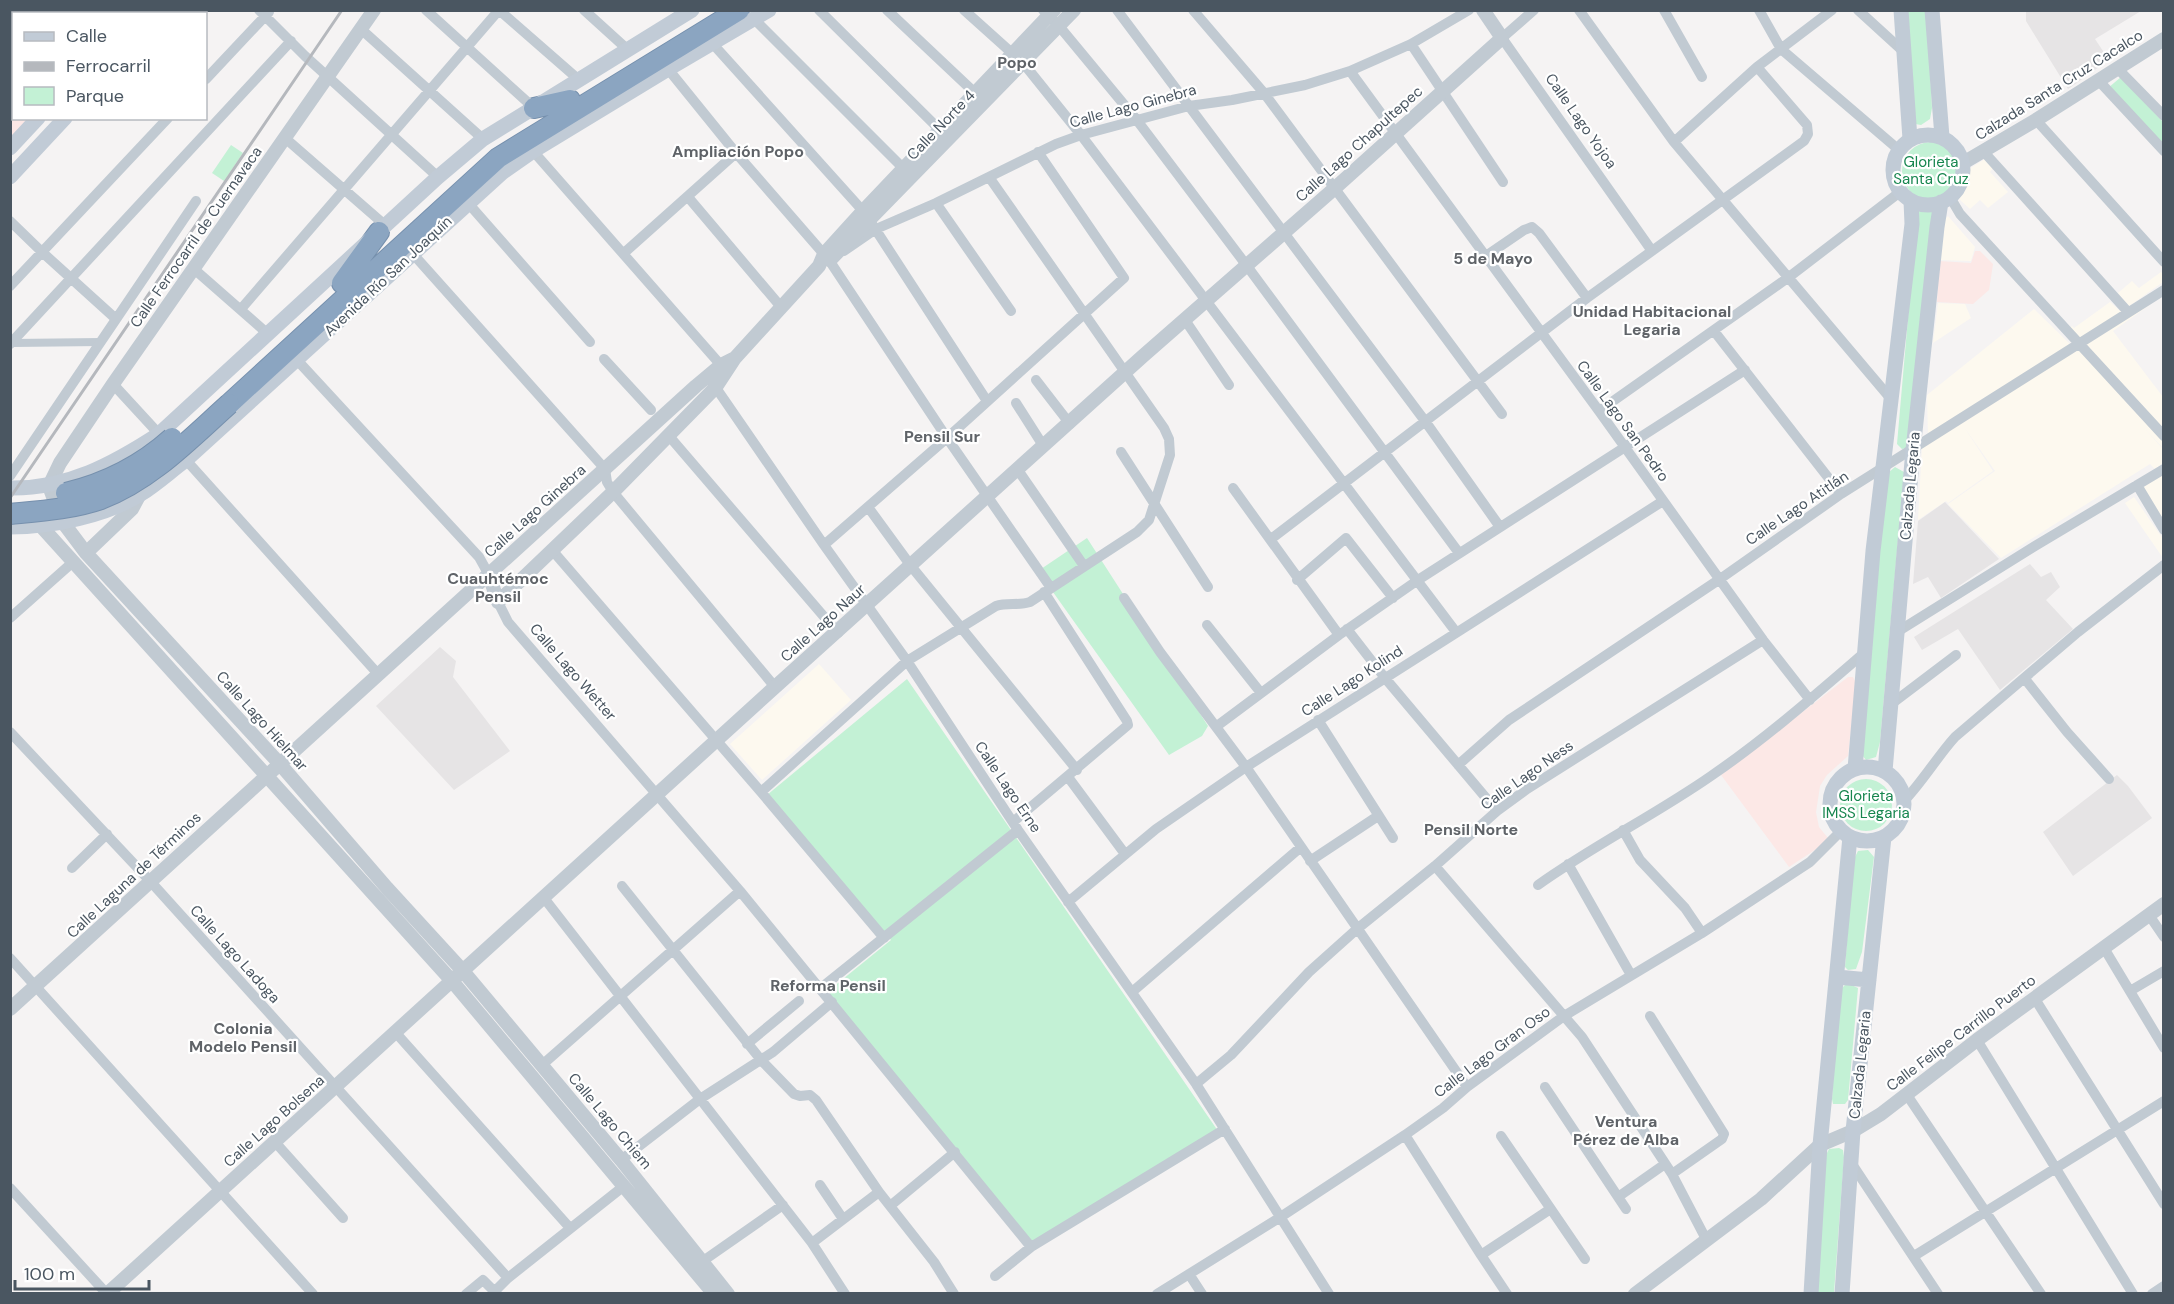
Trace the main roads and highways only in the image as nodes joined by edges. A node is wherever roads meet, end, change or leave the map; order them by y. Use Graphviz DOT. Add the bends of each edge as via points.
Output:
graph roads {
  1 [pos="692,10"];
  2 [pos="716,10"];
  3 [pos="769,10"];
  4 [pos="1901,10"];
  5 [pos="1932,10"];
  6 [pos="746,14"];
  7 [pos="570,100"];
  8 [pos="591,102"];
  9 [pos="534,108"];
  10 [pos="36,120"];
  11 [pos="63,120"];
  12 [pos="1942,137"];
  13 [pos="1904,145"];
  14 [pos="10,148"];
  15 [pos="539,148"];
  16 [pos="10,177"];
  17 [pos="1906,197"];
  18 [pos="1946,200"];
  19 [pos="383,229"];
  20 [pos="406,260"];
  21 [pos="344,289"];
  22 [pos="225,399"];
  23 [pos="119,460"];
  24 [pos="10,488"];
  25 [pos="140,494"];
  26 [pos="10,502"];
  27 [pos="11,525"];
  28 [pos="1854,769"];
  29 [pos="1885,771"];
  30 [pos="1845,834"];
  31 [pos="1884,837"];
  32 [pos="1837,977"];
  33 [pos="1869,980"];
  34 [pos="1811,1293"];
  35 [pos="1842,1293"];
  1 -- 9 [label="main road"];
  2 -- 7 [label="highway, Avenida Río San Joaquín"];
  3 -- 6 [label="main road, Avenida Río San Joaquín"];
  4 -- 13 [label="main road"];
  5 -- 12 [label="main road"];
  6 -- 8 [label="highway, Avenida Río San Joaquín"];
  6 -- 15 [label="main road, Avenida Río San Joaquín" via="712,43"];
  7 -- 9 [label="highway"];
  7 -- 21 [label="highway, Avenida Río San Joaquín" via="469,166"];
  8 -- 15 [label="highway"];
  8 -- 21 [label="highway, Avenida Río San Joaquín" via="498,158"];
  9 -- 19 [label="main road" via="483,139"];
  10 -- 14 [label="main road"];
  11 -- 16 [label="main road"];
  12 -- 13 [label="main road" via="1926,134"];
  12 -- 18 [label="main road" via="1969,156 1961,182"];
  13 -- 17 [label="main road" via="1892,171 1894,182"];
  15 -- 20 [label="main road, Avenida Río San Joaquín" via="503,172"];
  17 -- 18 [label="main road" via="1926,205"];
  17 -- 28 [label="main road, Calzada Legaria" via="1912,224 1882,468"];
  18 -- 29 [label="main road, Calzada Legaria" via="1937,227 1913,450"];
  19 -- 21 [label="highway"];
  19 -- 23 [label="main road" via="159,434"];
  20 -- 21 [label="highway"];
  20 -- 25 [label="main road, Avenida Río San Joaquín" via="186,460"];
  21 -- 22 [label="highway, Avenida Río San Joaquín"];
  22 -- 26 [label="highway, Avenida Río San Joaquín, bridge" via="168,442 96,486"];
  22 -- 27 [label="highway, Avenida Río San Joaquín, bridge" via="177,451 136,481 100,499"];
  23 -- 24 [label="main road" via="49,486"];
  23 -- 25 [label="main road"];
  25 -- 27 [label="main road, Avenida Río San Joaquín" via="111,509 62,521"];
  28 -- 29 [label="main road" via="1870,767"];
  28 -- 30 [label="main road" via="1832,791 1830,801 1830,812"];
  29 -- 31 [label="main road" via="1898,784 1904,801 1899,822"];
  30 -- 31 [label="main road" via="1871,841"];
  30 -- 32 [label="main road"];
  31 -- 33 [label="main road, Calzada Legaria"];
  32 -- 33 [label="main road"];
  32 -- 34 [label="main road" via="1820,1144"];
  33 -- 35 [label="main road, Calzada Legaria"];
}
